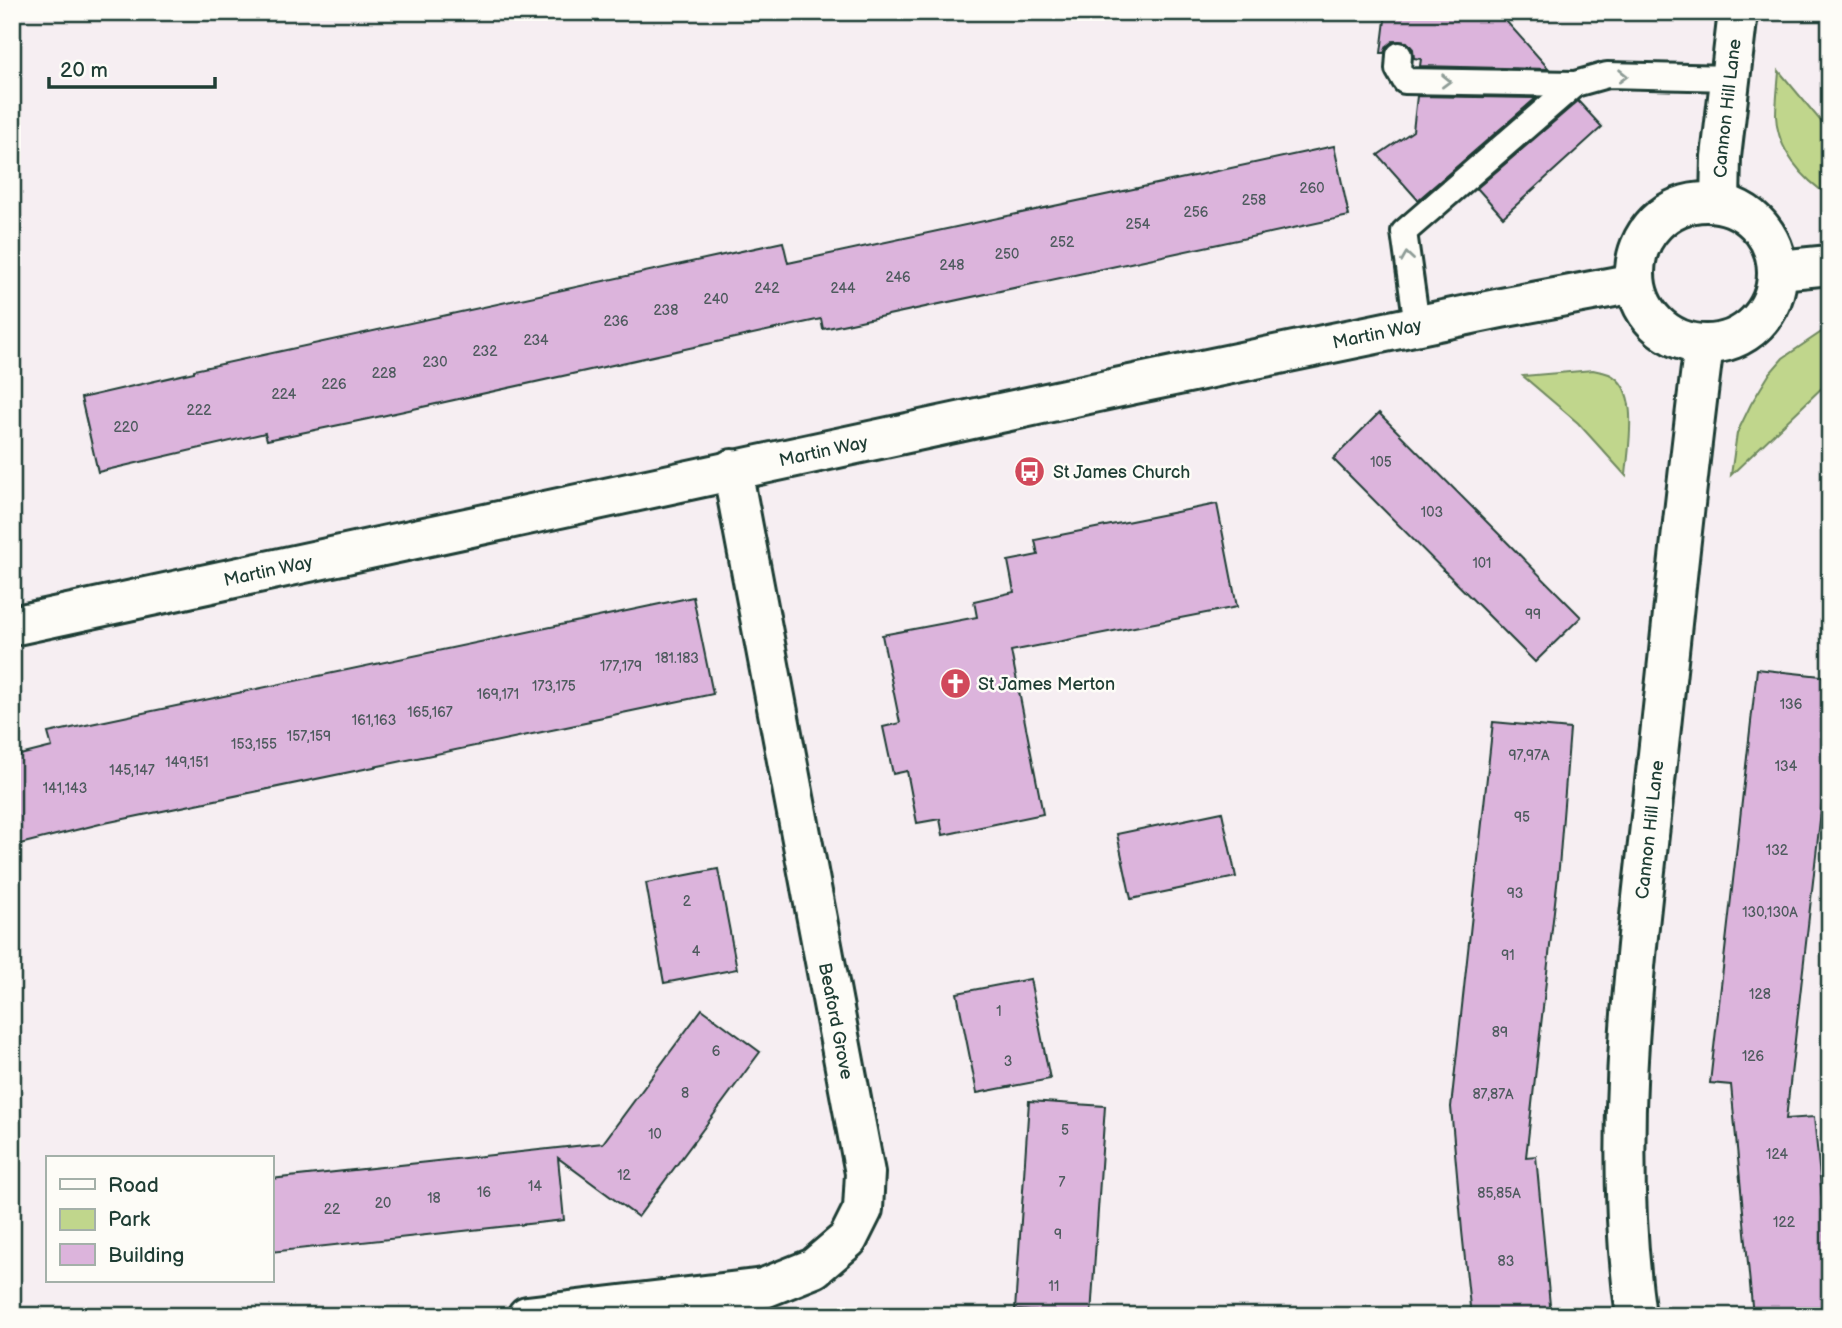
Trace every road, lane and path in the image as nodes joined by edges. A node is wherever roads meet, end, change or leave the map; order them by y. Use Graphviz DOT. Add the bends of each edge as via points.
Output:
graph roads {
  1 [pos="1738,12"];
  2 [pos="1399,55"];
  3 [pos="1730,78"];
  4 [pos="1575,84"];
  5 [pos="1720,202"];
  6 [pos="1830,265"];
  7 [pos="1779,270"];
  8 [pos="1635,283"];
  9 [pos="1418,325"];
  10 [pos="1704,345"];
  11 [pos="732,469"];
  12 [pos="12,625"];
  13 [pos="527,1316"];
  14 [pos="1636,1316"];
  1 -- 3 [label="street, Cannon Hill Lane"];
  2 -- 4 [label="lane, one-way" via="1398,69 1405,80"];
  4 -- 3 [label="lane, one-way" via="1607,75"];
  3 -- 5 [label="street, Cannon Hill Lane"];
  9 -- 4 [label="lane, one-way" via="1404,232"];
  5 -- 7 [label="street" via="1761,226"];
  5 -- 8 [label="street" via="1681,205 1650,228 1640,245"];
  6 -- 7 [label="street"];
  7 -- 10 [label="street" via="1765,314 1748,331 1727,342"];
  8 -- 9 [label="street, Martin Way"];
  8 -- 10 [label="street" via="1643,307 1658,327 1679,340"];
  9 -- 11 [label="street, Martin Way"];
  10 -- 14 [label="street, Cannon Hill Lane" via="1625,1083 1624,1174"];
  11 -- 12 [label="street, Martin Way"];
  11 -- 13 [label="street, Beaford Grove" via="865,1173 863,1209 848,1239 814,1268 764,1288"];
}
